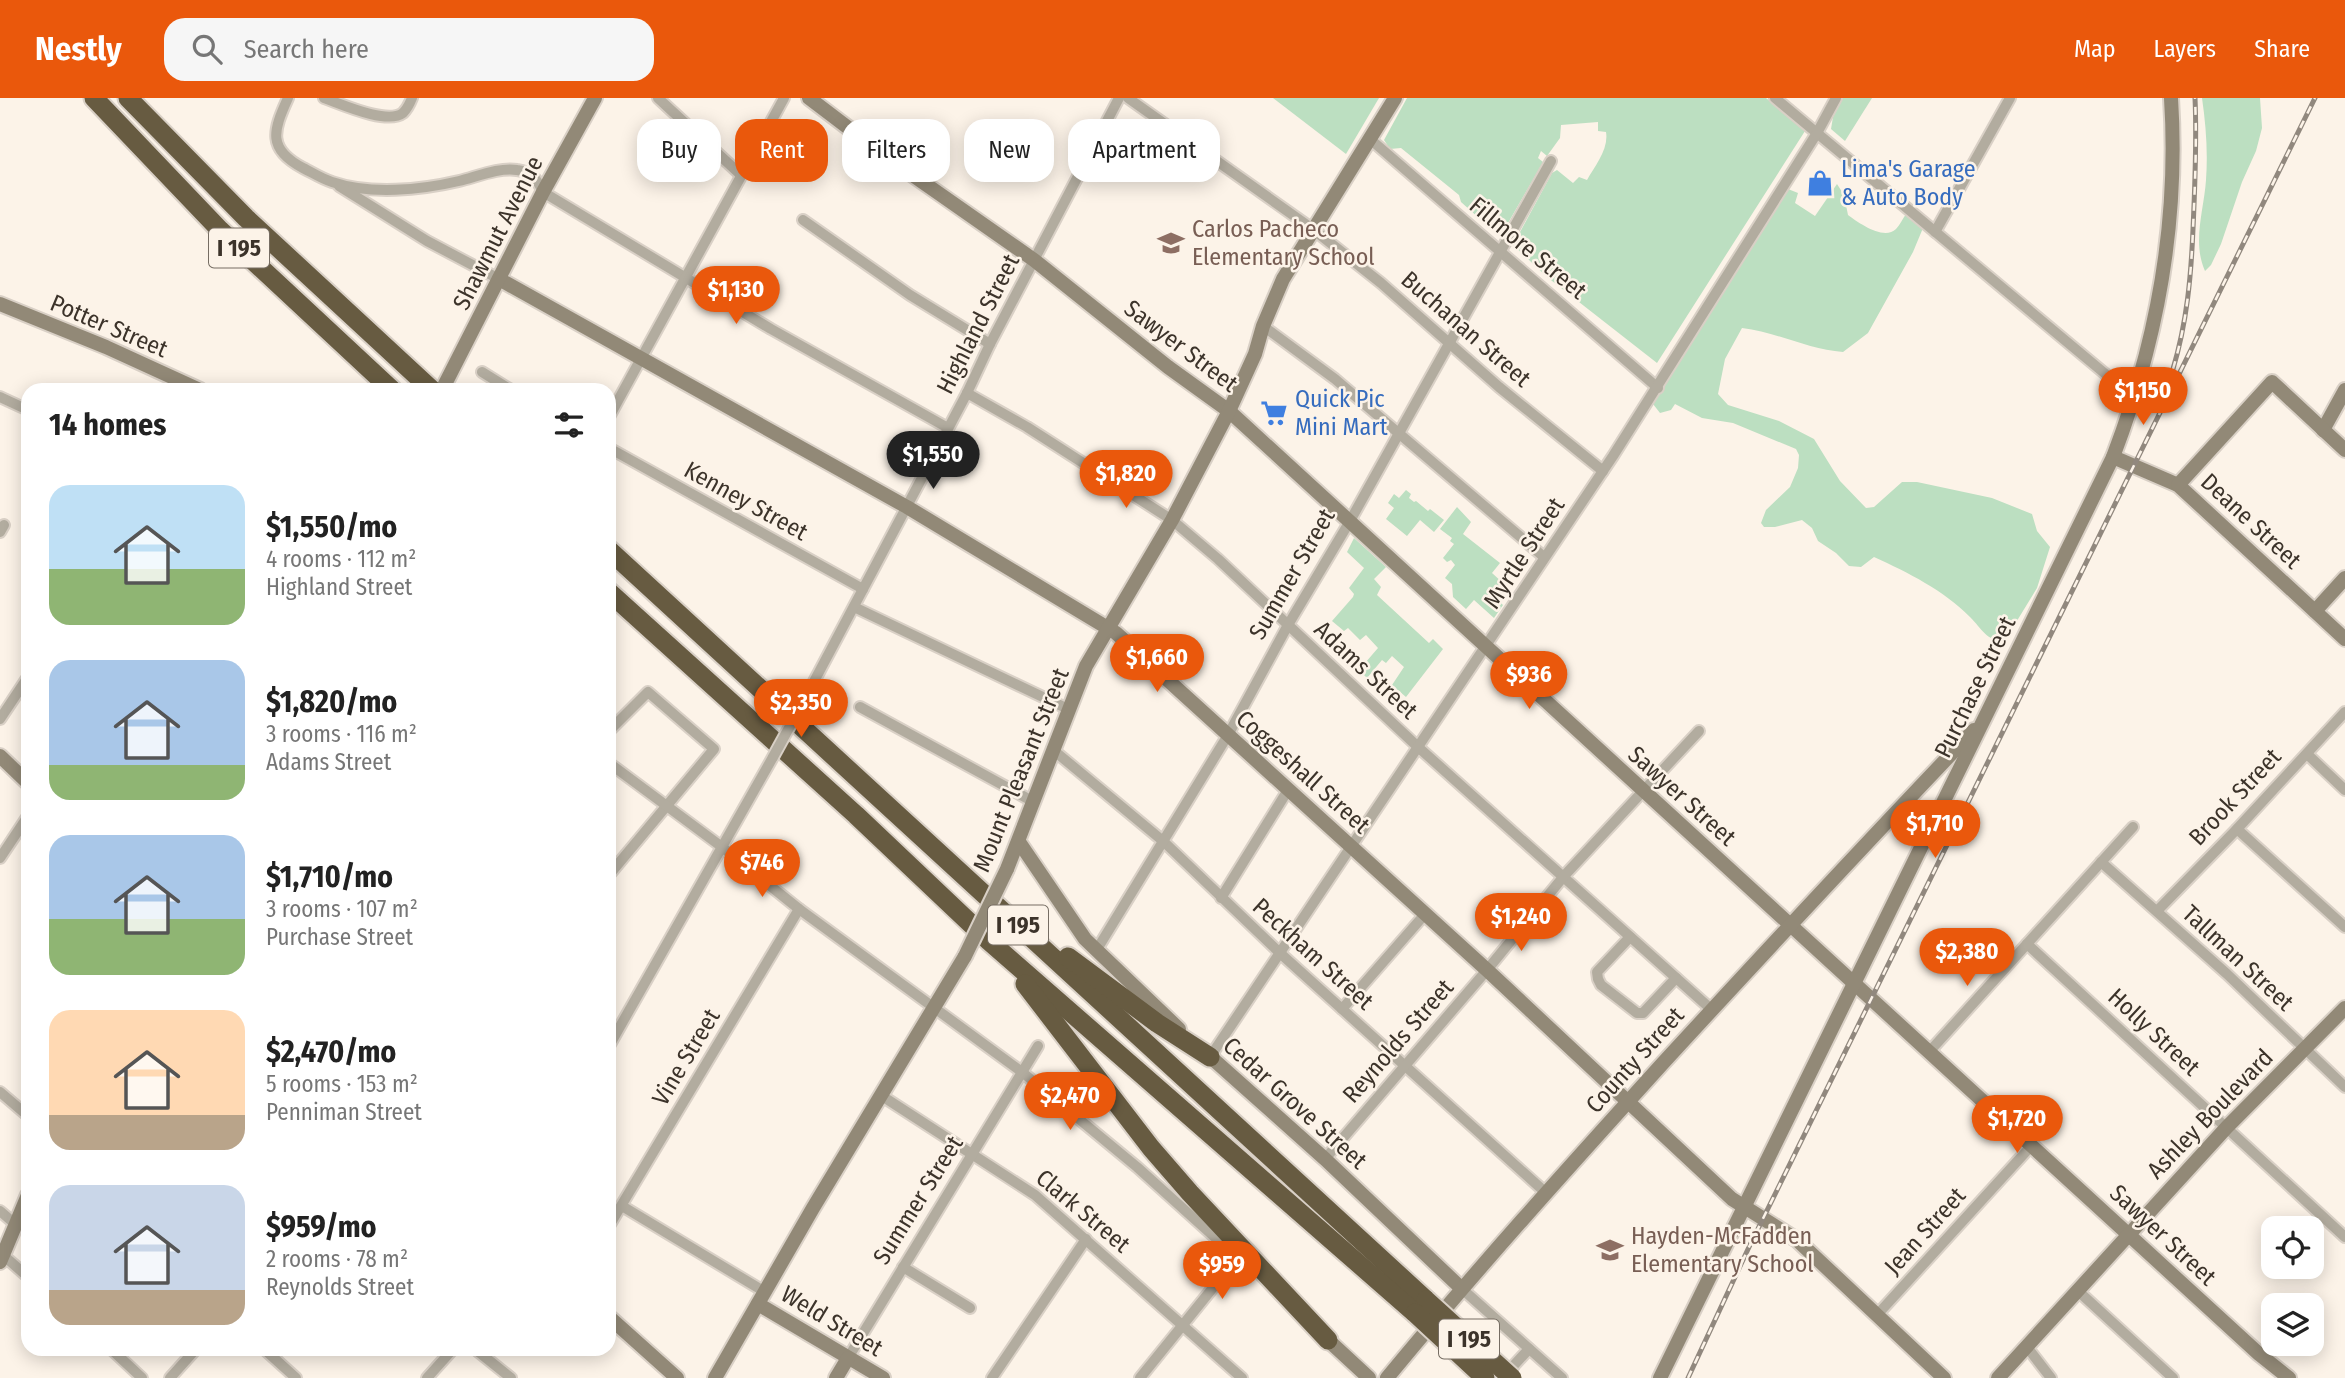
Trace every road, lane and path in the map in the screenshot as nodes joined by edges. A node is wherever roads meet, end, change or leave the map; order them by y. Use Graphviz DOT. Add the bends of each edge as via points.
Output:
graph roads {
  1 [pos="94,98"];
  2 [pos="128,98"];
  3 [pos="288,98"];
  4 [pos="324,98"];
  5 [pos="412,98"];
  6 [pos="595,98"];
  7 [pos="658,98"];
  8 [pos="784,98"];
  9 [pos="810,98"];
  10 [pos="1119,98"];
  11 [pos="1128,98"];
  12 [pos="1395,98"];
  13 [pos="1776,98"];
  14 [pos="1836,98"];
  15 [pos="2010,98"];
  16 [pos="2171,98"];
  17 [pos="772,119"];
  18 [pos="1817,133"];
  19 [pos="1370,139"];
  20 [pos="1551,161"];
  21 [pos="735,169"];
  22 [pos="737,182"];
  23 [pos="334,183"];
  24 [pos="543,192"];
  25 [pos="803,220"];
  26 [pos="1314,230"];
  27 [pos="1935,232"];
  28 [pos="1499,252"];
  29 [pos="1034,260"];
  30 [pos="685,278"];
  31 [pos="499,279"];
  32 [pos="1,305"];
  33 [pos="1263,326"];
  34 [pos="1450,343"];
  35 [pos="990,344"];
  36 [pos="641,357"];
  37 [pos="482,372"];
  38 [pos="185,383"];
  39 [pos="384,383"];
  40 [pos="434,383"];
  41 [pos="443,383"];
  42 [pos="500,383"];
  43 [pos="1658,388"];
  44 [pos="2345,390"];
  45 [pos="967,393"];
  46 [pos="0,397"];
  47 [pos="2133,397"];
  48 [pos="616,404"];
  49 [pos="21,407"];
  50 [pos="1229,411"];
  51 [pos="948,428"];
  52 [pos="2323,430"];
  53 [pos="1398,434"];
  54 [pos="2345,450"];
  55 [pos="616,452"];
  56 [pos="2113,457"];
  57 [pos="1603,471"];
  58 [pos="2178,485"];
  59 [pos="907,507"];
  60 [pos="1172,520"];
  61 [pos="1350,521"];
  62 [pos="616,556"];
  63 [pos="1544,557"];
  64 [pos="2345,578"];
  65 [pos="863,589"];
  66 [pos="616,598"];
  67 [pos="853,607"];
  68 [pos="2315,611"];
  69 [pos="1288,625"];
  70 [pos="1108,627"];
  71 [pos="2345,639"];
  72 [pos="1486,648"];
  73 [pos="21,688"];
  74 [pos="860,707"];
  75 [pos="1068,709"];
  76 [pos="2345,712"];
  77 [pos="0,719"];
  78 [pos="1982,721"];
  79 [pos="616,725"];
  80 [pos="1699,731"];
  81 [pos="1228,736"];
  82 [pos="1418,747"];
  83 [pos="1052,749"];
  84 [pos="2306,754"];
  85 [pos="0,756"];
  86 [pos="616,768"];
  87 [pos="21,776"];
  88 [pos="1926,780"];
  89 [pos="1288,790"];
  90 [pos="2345,790"];
  91 [pos="1643,791"];
  92 [pos="1948,796"];
  93 [pos="1032,801"];
  94 [pos="667,806"];
  95 [pos="21,827"];
  96 [pos="2133,827"];
  97 [pos="2237,829"];
  98 [pos="1163,841"];
  99 [pos="1018,842"];
  100 [pos="722,847"];
  101 [pos="1353,848"];
  102 [pos="0,859"];
  103 [pos="2101,862"];
  104 [pos="616,868"];
  105 [pos="1564,876"];
  106 [pos="1221,898"];
  107 [pos="799,909"];
  108 [pos="1003,911"];
  109 [pos="2157,911"];
  110 [pos="1426,913"];
  111 [pos="1790,925"];
  112 [pos="2345,927"];
  113 [pos="1630,937"];
  114 [pos="989,941"];
  115 [pos="2027,944"];
  116 [pos="1096,951"];
  117 [pos="1281,954"];
  118 [pos="1487,970"];
  119 [pos="1676,978"];
  120 [pos="1854,984"];
  121 [pos="935,1007"];
  122 [pos="1342,1009"];
  123 [pos="2345,1009"];
  124 [pos="1712,1010"];
  125 [pos="616,1033"];
  126 [pos="1038,1046"];
  127 [pos="2304,1049"];
  128 [pos="1929,1052"];
  129 [pos="1210,1057"];
  130 [pos="1404,1066"];
  131 [pos="1022,1072"];
  132 [pos="2345,1087"];
  133 [pos="0,1092"];
  134 [pos="882,1096"];
  135 [pos="1628,1102"];
  136 [pos="21,1110"];
  137 [pos="2227,1127"];
  138 [pos="2032,1144"];
  139 [pos="972,1155"];
  140 [pos="1325,1159"];
  141 [pos="1545,1192"];
  142 [pos="622,1206"];
  143 [pos="1743,1208"];
  144 [pos="21,1211"];
  145 [pos="0,1212"];
  146 [pos="616,1215"];
  147 [pos="15,1224"];
  148 [pos="2128,1234"];
  149 [pos="2345,1237"];
  150 [pos="1086,1239"];
  151 [pos="1,1258"];
  152 [pos="1237,1258"];
  153 [pos="903,1267"];
  154 [pos="21,1272"];
  155 [pos="1461,1288"];
  156 [pos="2077,1290"];
  157 [pos="762,1298"];
  158 [pos="1420,1307"];
  159 [pos="970,1308"];
  160 [pos="1877,1315"];
  161 [pos="616,1323"];
  162 [pos="1183,1325"];
  163 [pos="1328,1340"];
  164 [pos="2027,1348"];
  165 [pos="1529,1349"];
  166 [pos="118,1356"];
  167 [pos="190,1356"];
  168 [pos="272,1356"];
  169 [pos="447,1356"];
  170 [pos="484,1356"];
  171 [pos="848,1358"];
  172 [pos="142,1378"];
  173 [pos="170,1378"];
  174 [pos="296,1378"];
  175 [pos="427,1378"];
  176 [pos="511,1378"];
  177 [pos="677,1378"];
  178 [pos="715,1378"];
  179 [pos="835,1378"];
  180 [pos="883,1378"];
  181 [pos="992,1378"];
  182 [pos="1140,1378"];
  183 [pos="1242,1378"];
  184 [pos="1368,1378"];
  185 [pos="1387,1378"];
  186 [pos="1485,1378"];
  187 [pos="1502,1378"];
  188 [pos="1512,1378"];
  189 [pos="1562,1378"];
  190 [pos="1660,1378"];
  191 [pos="1944,1378"];
  192 [pos="1998,1378"];
  193 [pos="2051,1378"];
  194 [pos="2174,1378"];
  195 [pos="2289,1378"];
  1 -- 39 [label="highway, I 195" via="220,230"];
  2 -- 40 [label="highway, I 195" via="246,218"];
  3 -- 23 [label="street" via="278,123 276,146 294,163"];
  4 -- 5 [label="street" via="363,112 394,116 405,110"];
  6 -- 24 [label="main road, Shawmut Avenue"];
  7 -- 21 [label="street"];
  8 -- 17 [label="street"];
  9 -- 29 [label="main road, Sawyer Street"];
  10 -- 29 [label="street, Highland Street"];
  11 -- 26 [label="street, Buchanan Street"];
  12 -- 19 [label="main road, Mount Pleasant Street"];
  13 -- 18 [label="street"];
  14 -- 18 [label="street, Myrtle Street"];
  15 -- 27 [label="street"];
  16 -- 47 [label="main road, Purchase Street" via="2173,172 2165,257 2154,325"];
  18 -- 27 [label="street"];
  18 -- 43 [label="street, Myrtle Street"];
  19 -- 26 [label="main road, Mount Pleasant Street"];
  19 -- 28 [label="street, Fillmore Street"];
  20 -- 28 [label="street, Summer Street"];
  22 -- 30 [label="street"];
  23 -- 24 [label="street" via="419,187 514,169 537,178"];
  23 -- 31 [label="street, Coggeshall Street"];
  24 -- 30 [label="street"];
  24 -- 31 [label="main road, Shawmut Avenue"];
  25 -- 35 [label="street"];
  26 -- 33 [label="main road, Mount Pleasant Street" via="1283,279"];
  26 -- 34 [label="street, Buchanan Street"];
  27 -- 47 [label="street"];
  28 -- 34 [label="street, Summer Street"];
  28 -- 43 [label="street, Fillmore Street"];
  29 -- 35 [label="street, Highland Street"];
  29 -- 50 [label="main road, Sawyer Street"];
  30 -- 36 [label="street"];
  30 -- 51 [label="street"];
  31 -- 36 [label="main road, Coggeshall Street"];
  31 -- 41 [label="main road, Shawmut Avenue"];
  32 -- 38 [label="main road, Potter Street"];
  33 -- 50 [label="main road, Mount Pleasant Street"];
  33 -- 53 [label="street" via="1335,379"];
  34 -- 53 [label="street, Summer Street"];
  34 -- 57 [label="street, Buchanan Street"];
  35 -- 45 [label="street, Highland Street"];
  36 -- 48 [label="street"];
  36 -- 59 [label="main road, Coggeshall Street"];
  37 -- 42 [label="street"];
  43 -- 57 [label="street, Myrtle Street"];
  44 -- 52 [label="main road"];
  45 -- 51 [label="street, Highland Street"];
  45 -- 60 [label="street, Adams Street"];
  46 -- 49 [label="street"];
  47 -- 56 [label="main road, Purchase Street"];
  50 -- 60 [label="main road, Mount Pleasant Street"];
  50 -- 61 [label="main road, Sawyer Street"];
  51 -- 59 [label="street, Highland Street"];
  52 -- 54 [label="main road"];
  52 -- 58 [label="main road" via="2272,383"];
  53 -- 61 [label="street, Summer Street"];
  53 -- 63 [label="street"];
  55 -- 65 [label="street, Kenney Street"];
  56 -- 58 [label="main road, Deane Street"];
  56 -- 78 [label="main road, Purchase Street"];
  57 -- 63 [label="street, Myrtle Street"];
  58 -- 68 [label="main road, Deane Street"];
  59 -- 65 [label="street, Highland Street"];
  59 -- 70 [label="main road, Coggeshall Street"];
  60 -- 69 [label="street, Adams Street"];
  60 -- 70 [label="main road, Mount Pleasant Street"];
  61 -- 69 [label="street, Summer Street"];
  61 -- 72 [label="main road, Sawyer Street"];
  62 -- 108 [label="highway, I 195"];
  63 -- 72 [label="street, Myrtle Street"];
  64 -- 68 [label="main road"];
  65 -- 67 [label="street, Highland Street"];
  66 -- 114 [label="highway, I 195"];
  67 -- 75 [label="street"];
  67 -- 100 [label="street, Highland Street, bridge"];
  68 -- 71 [label="main road, Deane Street"];
  69 -- 81 [label="street, Summer Street"];
  69 -- 82 [label="street, Adams Street"];
  70 -- 75 [label="main road, Mount Pleasant Street"];
  70 -- 81 [label="main road, Coggeshall Street"];
  72 -- 82 [label="street, Myrtle Street"];
  72 -- 91 [label="main road, Sawyer Street"];
  73 -- 77 [label="street"];
  74 -- 93 [label="street"];
  75 -- 83 [label="main road, Mount Pleasant Street"];
  76 -- 84 [label="street, Brook Street"];
  78 -- 88 [label="main road, County Street"];
  78 -- 92 [label="main road, Purchase Street"];
  79 -- 94 [label="street" via="648,692 714,749"];
  80 -- 91 [label="street, Reynolds Street"];
  81 -- 89 [label="main road, Coggeshall Street"];
  81 -- 98 [label="street, Summer Street"];
  82 -- 101 [label="street, Myrtle Street"];
  82 -- 105 [label="street, Adams Street"];
  83 -- 93 [label="main road, Mount Pleasant Street"];
  83 -- 98 [label="street, Peckham Street"];
  84 -- 90 [label="street"];
  84 -- 97 [label="street, Brook Street"];
  85 -- 87 [label="main road"];
  86 -- 94 [label="street"];
  88 -- 92 [label="main road"];
  88 -- 111 [label="main road, County Street"];
  89 -- 101 [label="main road, Coggeshall Street"];
  89 -- 106 [label="street"];
  91 -- 105 [label="street, Reynolds Street"];
  91 -- 111 [label="main road, Sawyer Street"];
  92 -- 120 [label="main road, Purchase Street"];
  93 -- 99 [label="main road, Mount Pleasant Street"];
  94 -- 100 [label="street"];
  94 -- 104 [label="street"];
  95 -- 102 [label="street"];
  96 -- 103 [label="street"];
  97 -- 109 [label="street, Brook Street"];
  97 -- 112 [label="street"];
  98 -- 106 [label="street, Peckham Street"];
  98 -- 116 [label="street, Summer Street"];
  99 -- 116 [label="main road, Cedar Grove Street"];
  99 -- 121 [label="main road, Mount Pleasant Street, bridge" via="965,956"];
  100 -- 107 [label="street"];
  100 -- 125 [label="street, Highland Street"];
  101 -- 110 [label="main road, Coggeshall Street"];
  101 -- 117 [label="street, Myrtle Street"];
  103 -- 109 [label="street, Tallman Street"];
  103 -- 115 [label="street"];
  105 -- 113 [label="street, Adams Street"];
  105 -- 118 [label="street, Reynolds Street"];
  106 -- 117 [label="street, Peckham Street"];
  107 -- 121 [label="street"];
  107 -- 142 [label="street, Vine Street"];
  108 -- 129 [label="highway"];
  108 -- 158 [label="highway, I 195"];
  109 -- 127 [label="street, Tallman Street"];
  110 -- 118 [label="main road, Coggeshall Street"];
  110 -- 122 [label="street"];
  111 -- 120 [label="main road, Sawyer Street"];
  111 -- 124 [label="main road, County Street"];
  113 -- 119 [label="street, Adams Street"];
  113 -- 119 [label="street" via="1597,972 1601,985 1643,1013"];
  114 -- 158 [label="highway, I 195"];
  114 -- 163 [label="highway" via="1151,1148"];
  115 -- 128 [label="street"];
  115 -- 137 [label="street, Holly Street"];
  116 -- 129 [label="main road, Cedar Grove Street"];
  117 -- 122 [label="street, Peckham Street"];
  117 -- 129 [label="street, Myrtle Street"];
  118 -- 130 [label="street, Reynolds Street"];
  118 -- 135 [label="main road, Coggeshall Street"];
  119 -- 124 [label="street, Adams Street"];
  120 -- 128 [label="main road, Sawyer Street"];
  120 -- 143 [label="main road, Purchase Street"];
  121 -- 131 [label="street"];
  121 -- 134 [label="main road, Mount Pleasant Street"];
  122 -- 130 [label="street, Peckham Street"];
  123 -- 127 [label="main road, Ashley Boulevard"];
  124 -- 135 [label="main road, County Street"];
  126 -- 131 [label="street, Summer Street"];
  127 -- 132 [label="street, Tallman Street"];
  127 -- 137 [label="main road, Ashley Boulevard"];
  128 -- 138 [label="main road, Sawyer Street"];
  129 -- 140 [label="main road, Cedar Grove Street"];
  130 -- 140 [label="street, Reynolds Street"];
  130 -- 141 [label="street, Peckham Street"];
  131 -- 139 [label="street, Summer Street"];
  131 -- 152 [label="street"];
  133 -- 136 [label="street"];
  134 -- 139 [label="street, Clark Street"];
  134 -- 157 [label="main road, Mount Pleasant Street"];
  135 -- 141 [label="main road, County Street"];
  135 -- 143 [label="main road, Coggeshall Street"];
  137 -- 148 [label="main road, Ashley Boulevard"];
  137 -- 149 [label="street, Holly Street"];
  138 -- 148 [label="main road, Sawyer Street"];
  138 -- 160 [label="street, Jean Street"];
  139 -- 150 [label="street, Clark Street" via="1035,1195"];
  139 -- 153 [label="street, Summer Street"];
  140 -- 155 [label="main road, Cedar Grove Street"];
  141 -- 155 [label="main road, County Street"];
  142 -- 146 [label="street, Vine Street"];
  142 -- 157 [label="street"];
  143 -- 160 [label="main road, Coggeshall Street" via="1791,1235"];
  143 -- 190 [label="main road, Purchase Street"];
  144 -- 147 [label="main road"];
  145 -- 147 [label="street"];
  147 -- 151 [label="main road"];
  148 -- 156 [label="main road, Ashley Boulevard"];
  148 -- 195 [label="main road, Sawyer Street"];
  150 -- 162 [label="street, Clark Street"];
  150 -- 181 [label="street"];
  151 -- 154 [label="street"];
  152 -- 162 [label="street"];
  152 -- 163 [label="street"];
  153 -- 159 [label="street"];
  153 -- 171 [label="street, Summer Street"];
  155 -- 165 [label="street, Cedar Grove Street"];
  155 -- 185 [label="main road, County Street"];
  156 -- 164 [label="main road, Ashley Boulevard"];
  156 -- 194 [label="street"];
  157 -- 171 [label="main road, Weld Street"];
  157 -- 178 [label="main road, Mount Pleasant Street"];
  158 -- 186 [label="highway, I 195, bridge"];
  158 -- 188 [label="highway, I 195, bridge"];
  160 -- 191 [label="main road, Coggeshall Street"];
  161 -- 177 [label="main road"];
  162 -- 182 [label="street"];
  162 -- 183 [label="street, Clark Street"];
  163 -- 184 [label="main road"];
  164 -- 192 [label="main road, Ashley Boulevard"];
  164 -- 193 [label="street"];
  165 -- 187 [label="street"];
  165 -- 189 [label="street, Cedar Grove Street"];
  166 -- 172 [label="street"];
  167 -- 173 [label="street"];
  168 -- 174 [label="street"];
  169 -- 175 [label="street"];
  170 -- 176 [label="street"];
  171 -- 179 [label="main road, Summer Street"];
  171 -- 180 [label="main road, Weld Street"];
}
